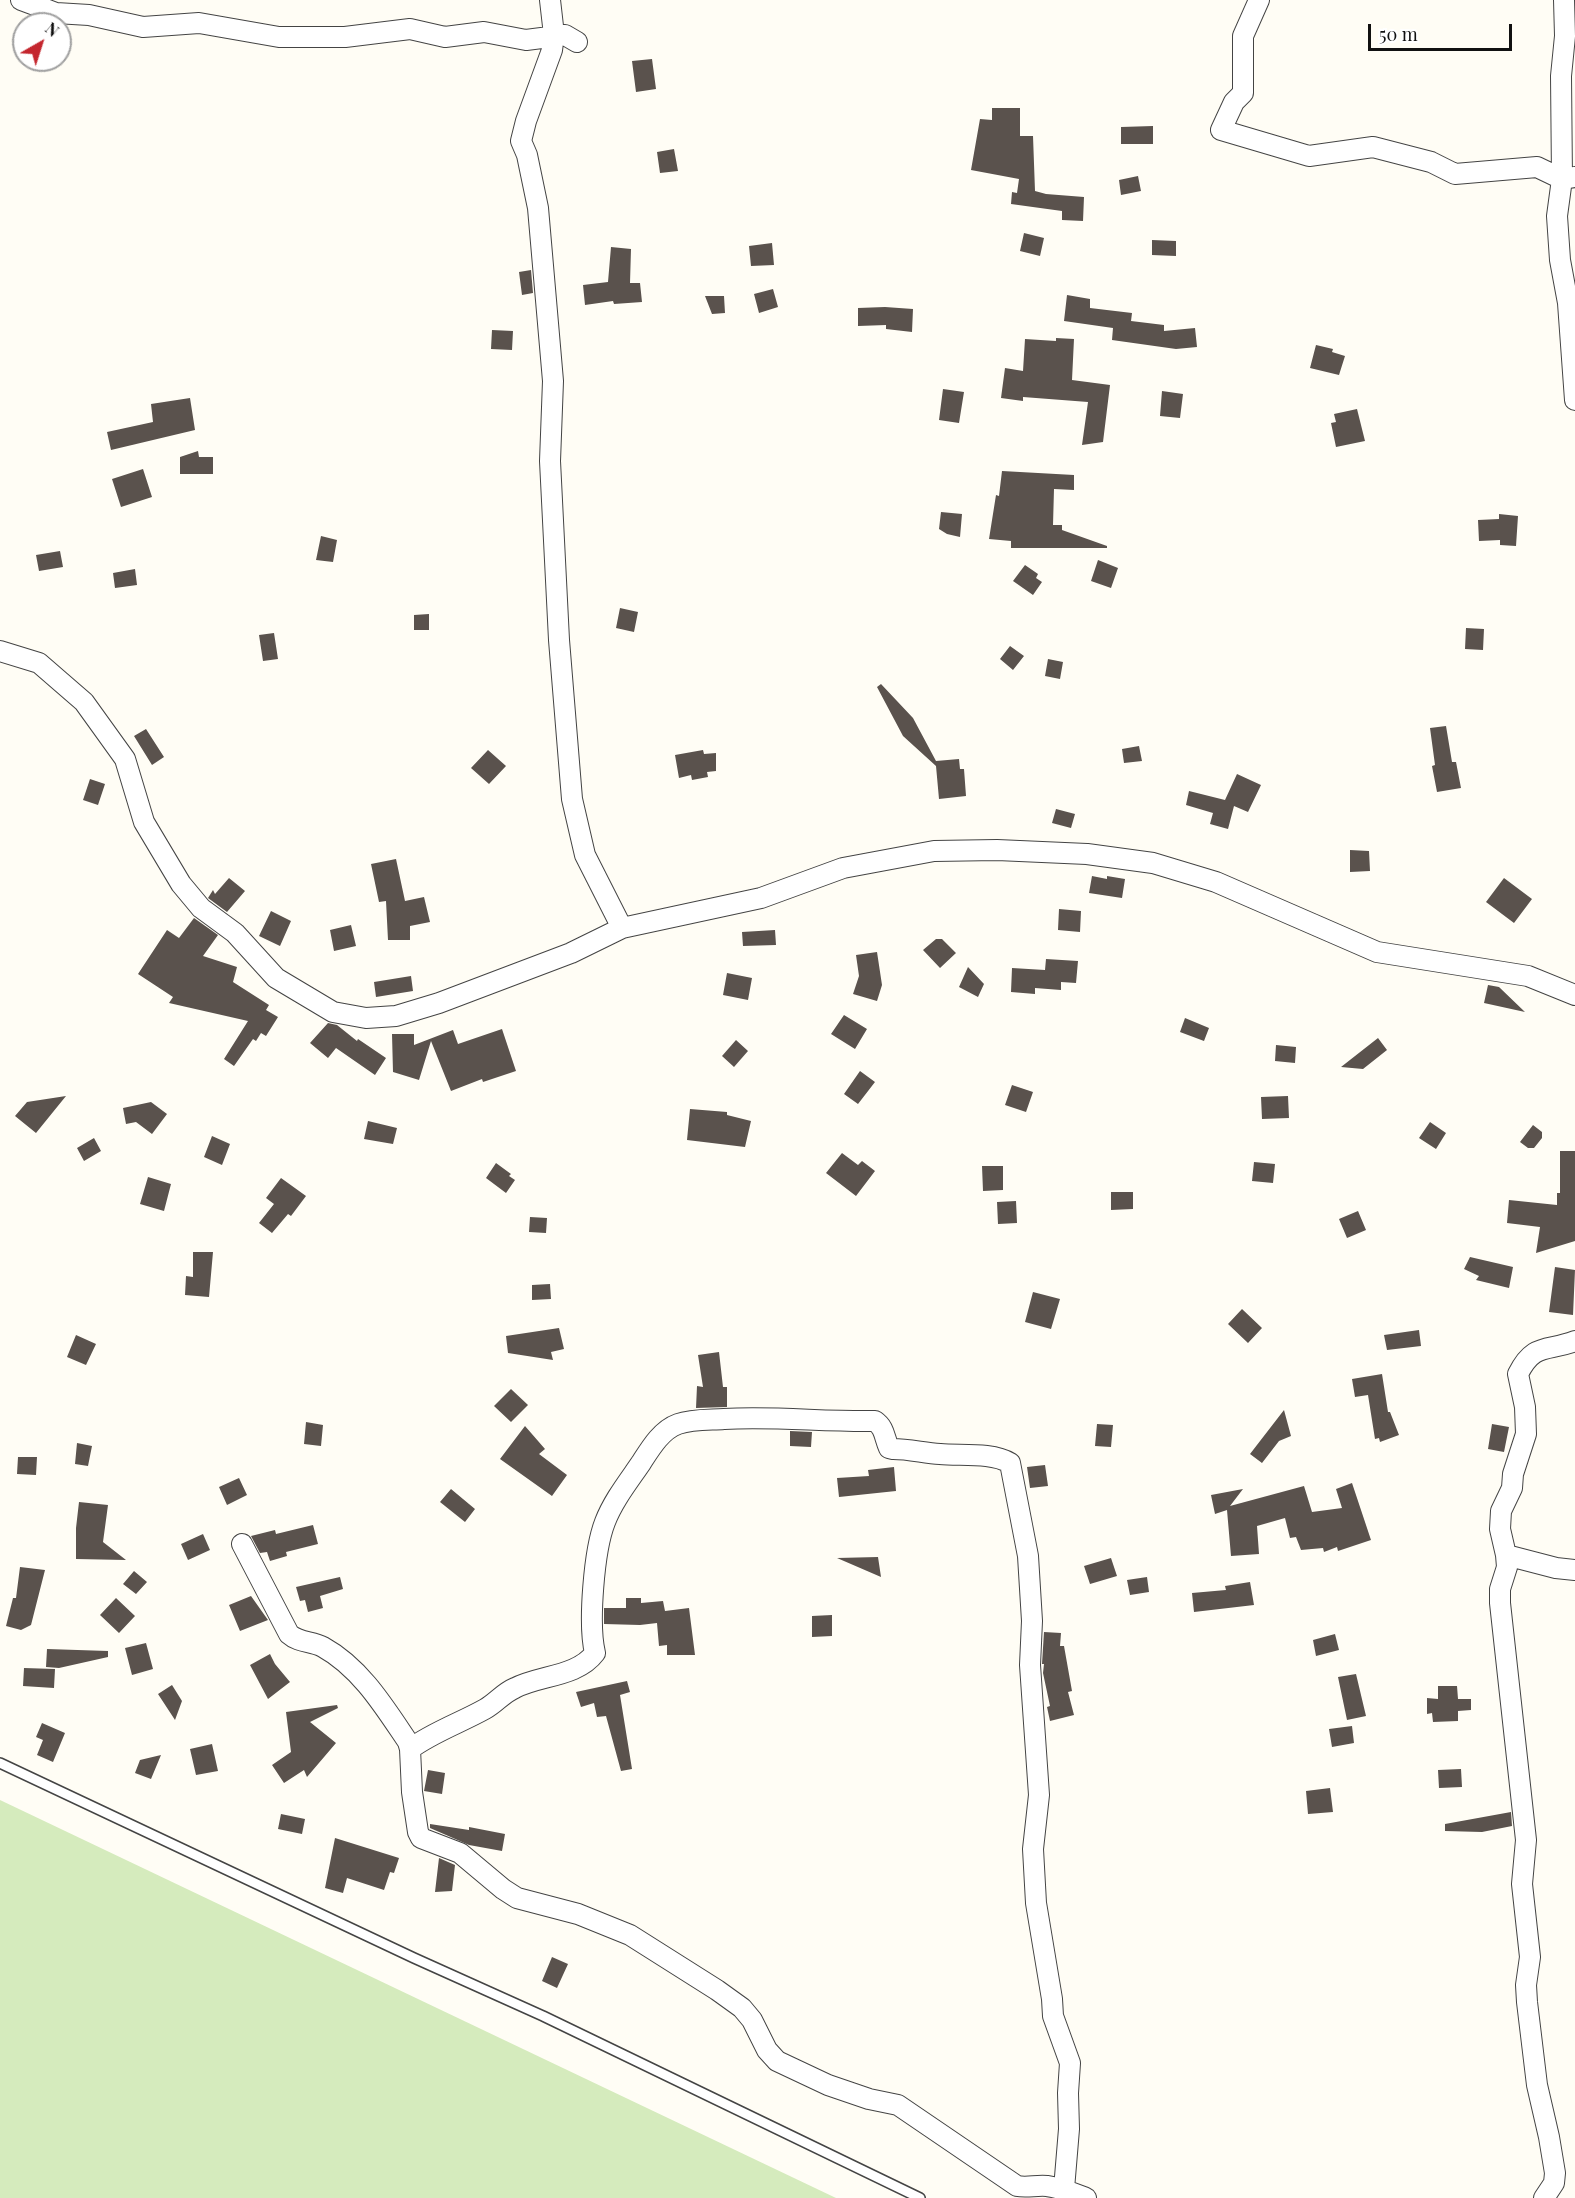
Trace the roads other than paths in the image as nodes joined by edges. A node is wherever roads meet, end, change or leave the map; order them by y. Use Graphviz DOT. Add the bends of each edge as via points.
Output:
graph roads {
  1 [pos="21,0"];
  2 [pos="550,0"];
  3 [pos="1259,0"];
  4 [pos="1565,1"];
  5 [pos="554,35"];
  6 [pos="577,42"];
  7 [pos="1568,178"];
  8 [pos="1575,400"];
  9 [pos="0,651"];
  10 [pos="622,928"];
  11 [pos="1575,995"];
  12 [pos="1575,1341"];
  13 [pos="242,1544"];
  14 [pos="1506,1555"];
  15 [pos="1575,1570"];
  16 [pos="410,1749"];
  17 [pos="0,1763"];
  18 [pos="1064,2189"];
  19 [pos="920,2198"];
  20 [pos="1086,2198"];
  21 [pos="1544,2198"];
  1 -- 5 [label="street" via="56,13 88,15 143,27 200,23 279,37 345,37 410,29 445,37 484,32 526,40"];
  2 -- 5 [label="street"];
  3 -- 7 [label="street" via="1243,36 1243,93 1234,102 1221,130 1309,156 1372,147 1431,162 1455,174 1537,167"];
  4 -- 7 [label="street" via="1561,76"];
  5 -- 6 [label="street" via="566,34"];
  5 -- 10 [label="street" via="521,141 538,208 553,381 551,472 572,799 585,855"];
  7 -- 8 [label="street" via="1557,216 1560,260 1569,303"];
  9 -- 10 [label="street" via="39,663 84,702 125,759 144,822 181,884 201,908 235,933 276,978 333,1012 366,1018 396,1016 571,953"];
  10 -- 11 [label="street" via="760,898 843,868 934,851 1087,854 1153,863 1216,882 1377,952 1528,976"];
  12 -- 14 [label="street" via="1529,1355 1518,1374 1526,1434 1512,1488 1501,1511 1500,1529"];
  13 -- 16 [label="street" via="289,1634 302,1642 322,1646 344,1661 379,1699"];
  14 -- 15 [label="street"];
  14 -- 21 [label="street" via="1500,1603 1526,1840 1522,1884 1530,1957 1527,2001 1537,2085 1555,2173 1554,2183"];
  16 -- 18 [label="street" via="412,1792 421,1838 460,1853 517,1898 578,1914 630,1935 742,2008 777,2061 828,2085 898,2105 1017,2186"];
  16 -- 18 [label="street" via="488,1708 514,1688 589,1662 596,1653 592,1601 600,1536 606,1519 649,1451 677,1425 779,1417 824,1422 875,1421 893,1449 971,1455 1010,1463 1028,1556 1032,1621 1030,1665 1040,1795 1033,1849 1036,1903 1053,2016 1070,2063"];
  17 -- 19 [label="lane" via="543,2016"];
  18 -- 20 [label="street"];
}
